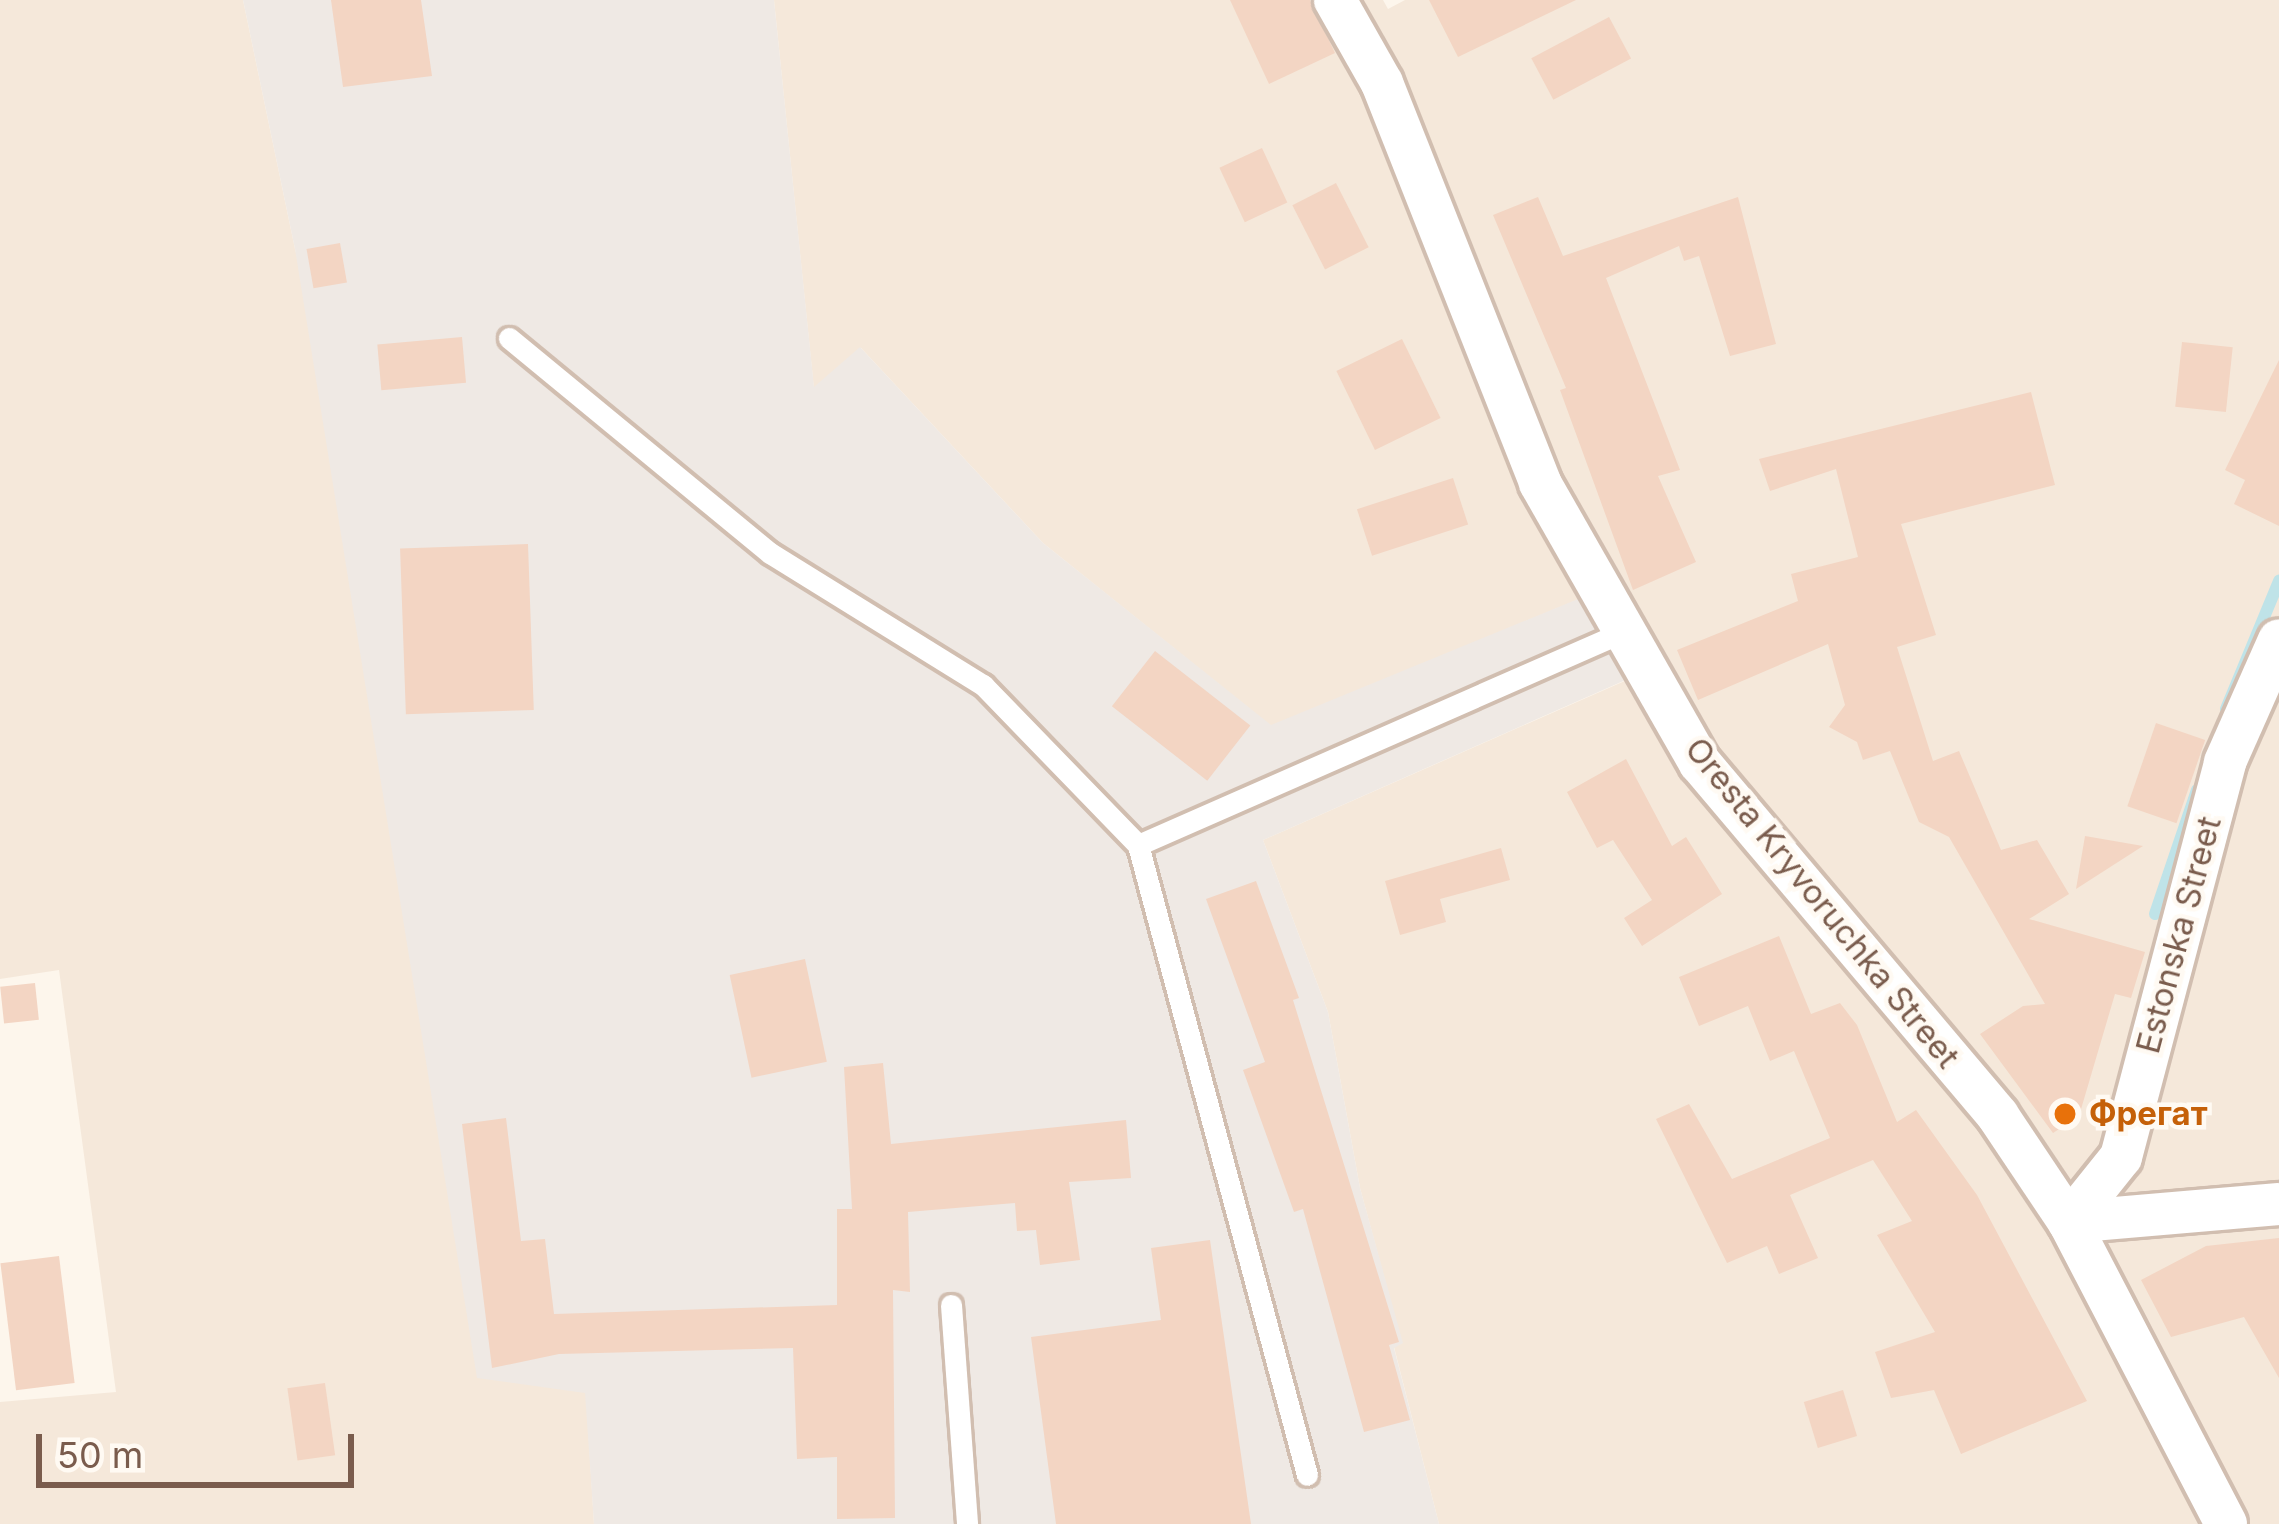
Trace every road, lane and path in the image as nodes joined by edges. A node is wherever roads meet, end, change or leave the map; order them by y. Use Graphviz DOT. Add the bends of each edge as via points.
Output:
graph roads {
  1 [pos="1335,0"];
  2 [pos="509,338"];
  3 [pos="1625,631"];
  4 [pos="2279,640"];
  5 [pos="1138,844"];
  6 [pos="2279,1204"];
  7 [pos="2069,1222"];
  8 [pos="951,1306"];
  9 [pos="1307,1474"];
  10 [pos="968,1524"];
  11 [pos="2226,1524"];
  1 -- 3 [label="street, Oresta Kryvoruchka Street" via="1382,83 1540,483"];
  2 -- 5 [label="lane" via="770,553 983,685"];
  3 -- 5 [label="lane"];
  3 -- 7 [label="street, Oresta Kryvoruchka Street" via="1700,763 1998,1116"];
  4 -- 7 [label="street, Estonska Street" via="2225,762 2121,1157"];
  5 -- 9 [label="lane"];
  6 -- 7 [label="street"];
  7 -- 11 [label="street, Oresta Kryvoruchka Street"];
  8 -- 10 [label="lane"];
}
